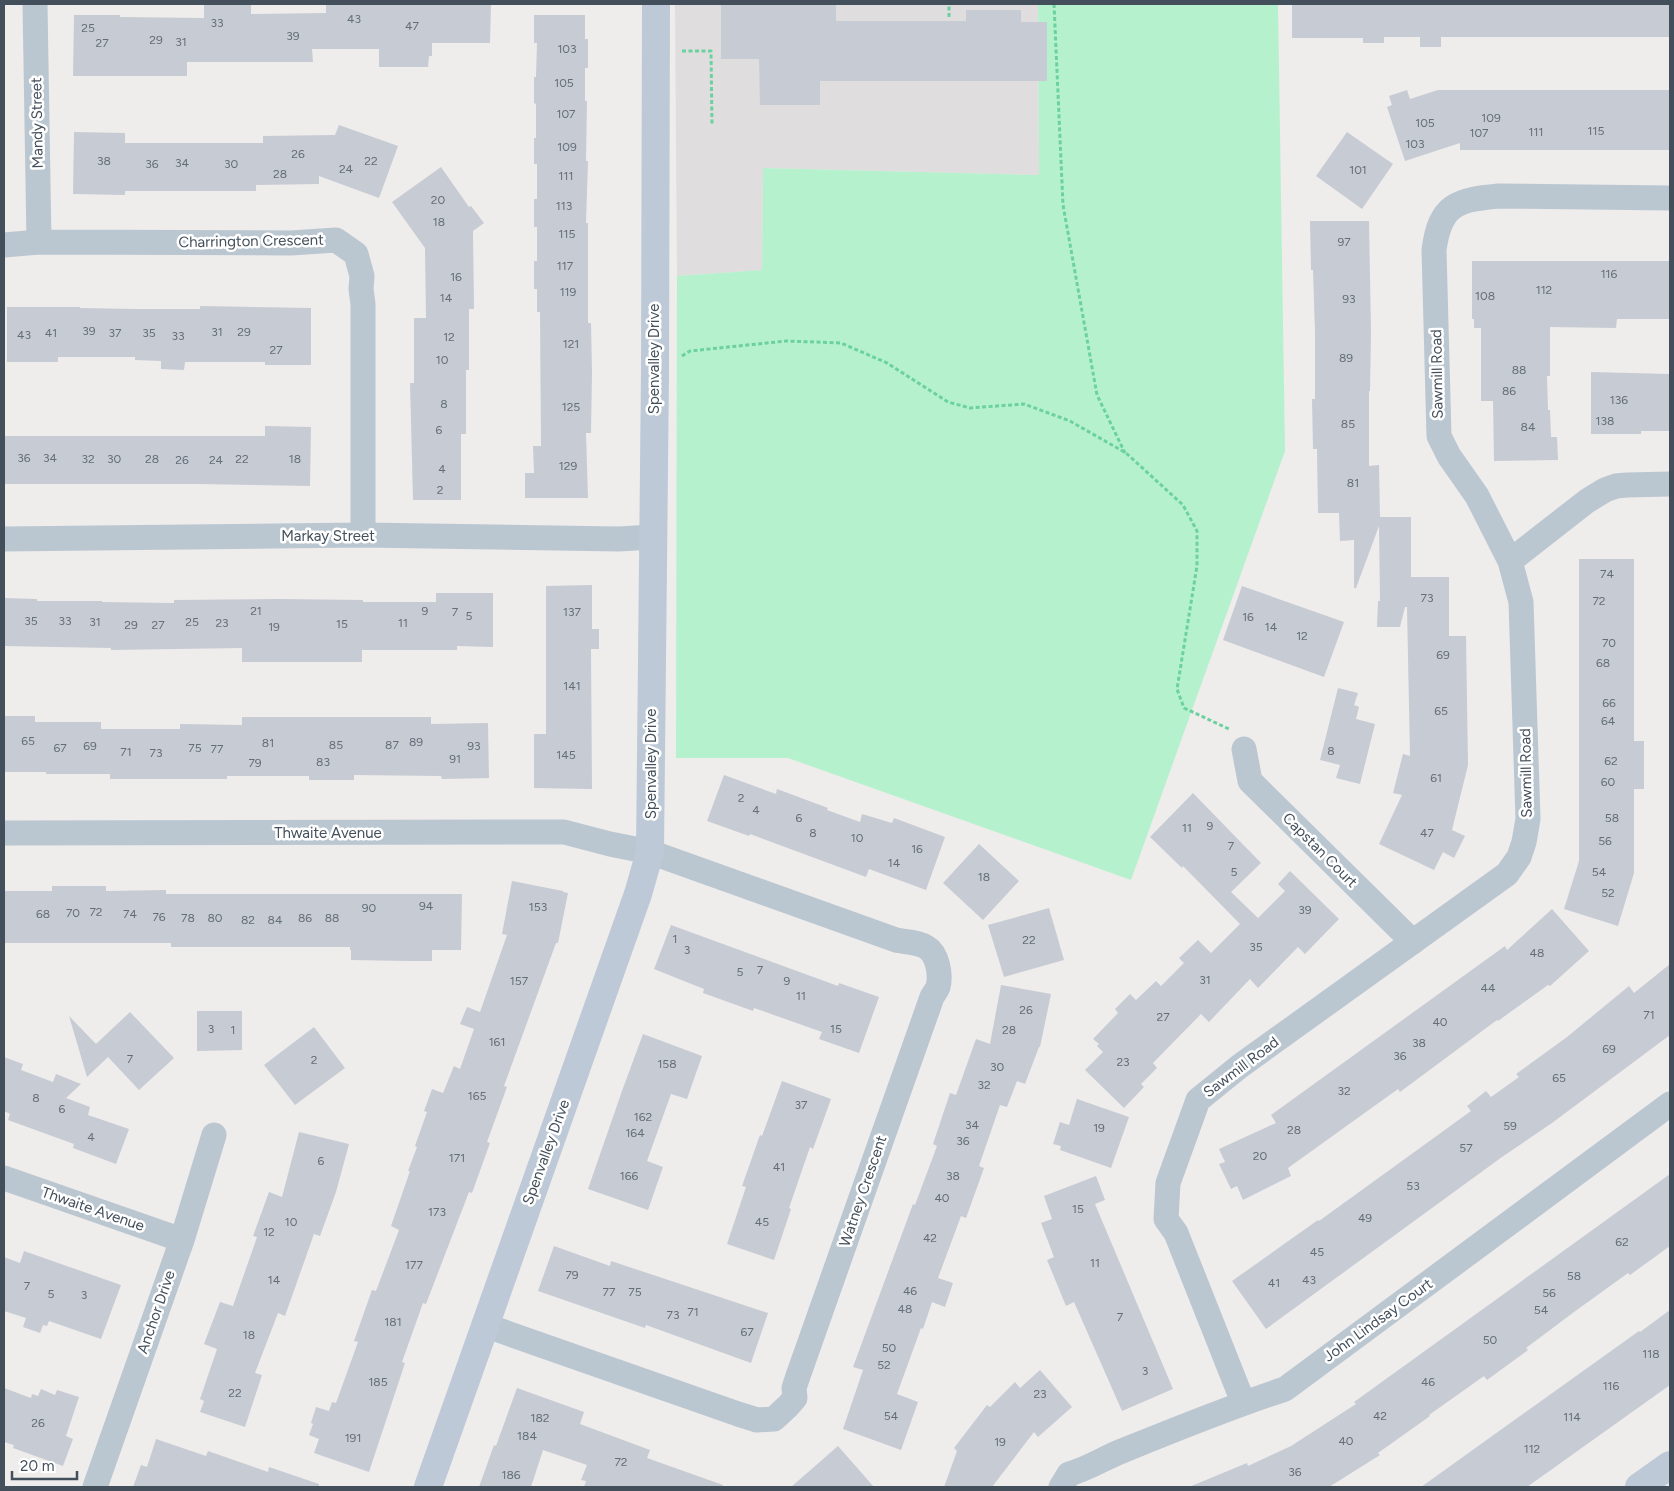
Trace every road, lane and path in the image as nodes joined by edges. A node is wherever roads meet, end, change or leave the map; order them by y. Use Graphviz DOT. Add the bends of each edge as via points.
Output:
graph roads {
  1 [pos="35,4"];
  2 [pos="656,4"];
  3 [pos="950,4"];
  4 [pos="1054,4"];
  5 [pos="949,17"];
  6 [pos="682,51"];
  7 [pos="712,126"];
  8 [pos="1670,198"];
  9 [pos="39,242"];
  10 [pos="4,245"];
  11 [pos="682,356"];
  12 [pos="1126,453"];
  13 [pos="1670,484"];
  14 [pos="363,535"];
  15 [pos="652,537"];
  16 [pos="4,538"];
  17 [pos="1510,561"];
  18 [pos="1244,749"];
  19 [pos="4,833"];
  20 [pos="650,852"];
  21 [pos="1413,942"];
  22 [pos="1670,1104"];
  23 [pos="214,1135"];
  24 [pos="4,1178"];
  25 [pos="182,1240"];
  26 [pos="484,1325"];
  27 [pos="1243,1402"];
  28 [pos="1670,1465"];
  29 [pos="95,1487"];
  30 [pos="428,1487"];
  31 [pos="1061,1487"];
  32 [pos="1639,1487"];
  1 -- 9 [label="street, Mandy Street"];
  2 -- 15 [label="street, Spenvalley Drive"];
  3 -- 5 [label="path"];
  4 -- 12 [label="path" via="1063,205 1097,395"];
  6 -- 7 [label="path" via="711,51"];
  8 -- 17 [label="street, Sawmill Road" via="1474,198 1447,210 1439,224 1434,250 1438,436 1477,496"];
  9 -- 10 [label="street"];
  9 -- 14 [label="street, Charrington Crescent" via="291,243 336,240 356,254 364,304"];
  11 -- 12 [label="path" via="690,351 786,341 841,343 887,363 948,402 970,408 1024,404 1070,421"];
  12 -- 18 [label="path" via="1183,505 1197,531 1197,566 1177,689 1184,708 1230,729"];
  13 -- 17 [label="street" via="1627,484 1605,490"];
  14 -- 15 [label="street, Markay Street"];
  14 -- 16 [label="street, Markay Street"];
  15 -- 20 [label="street, Spenvalley Drive"];
  17 -- 21 [label="street, Sawmill Road" via="1520,602 1528,819 1524,842 1519,857 1507,874"];
  18 -- 21 [label="street, Capstan Court" via="1250,781"];
  19 -- 20 [label="street, Thwaite Avenue" via="564,832"];
  20 -- 26 [label="street, Spenvalley Drive" via="638,894"];
  20 -- 26 [label="street, Watney Crescent" via="896,940 928,947 938,968 938,988 932,996 798,1376 794,1398 774,1419 757,1420"];
  21 -- 27 [label="street, Sawmill Road" via="1240,1066 1198,1100 1168,1182 1166,1219 1176,1233"];
  22 -- 27 [label="street, John Lindsay Court" via="1285,1389"];
  23 -- 25 [label="street, Anchor Drive"];
  24 -- 25 [label="street, Thwaite Avenue"];
  25 -- 29 [label="street, Anchor Drive"];
  26 -- 30 [label="street, Spenvalley Drive"];
  27 -- 31 [label="street, John Lindsay Court" via="1070,1474"];
  28 -- 32 [label="street"];
}
